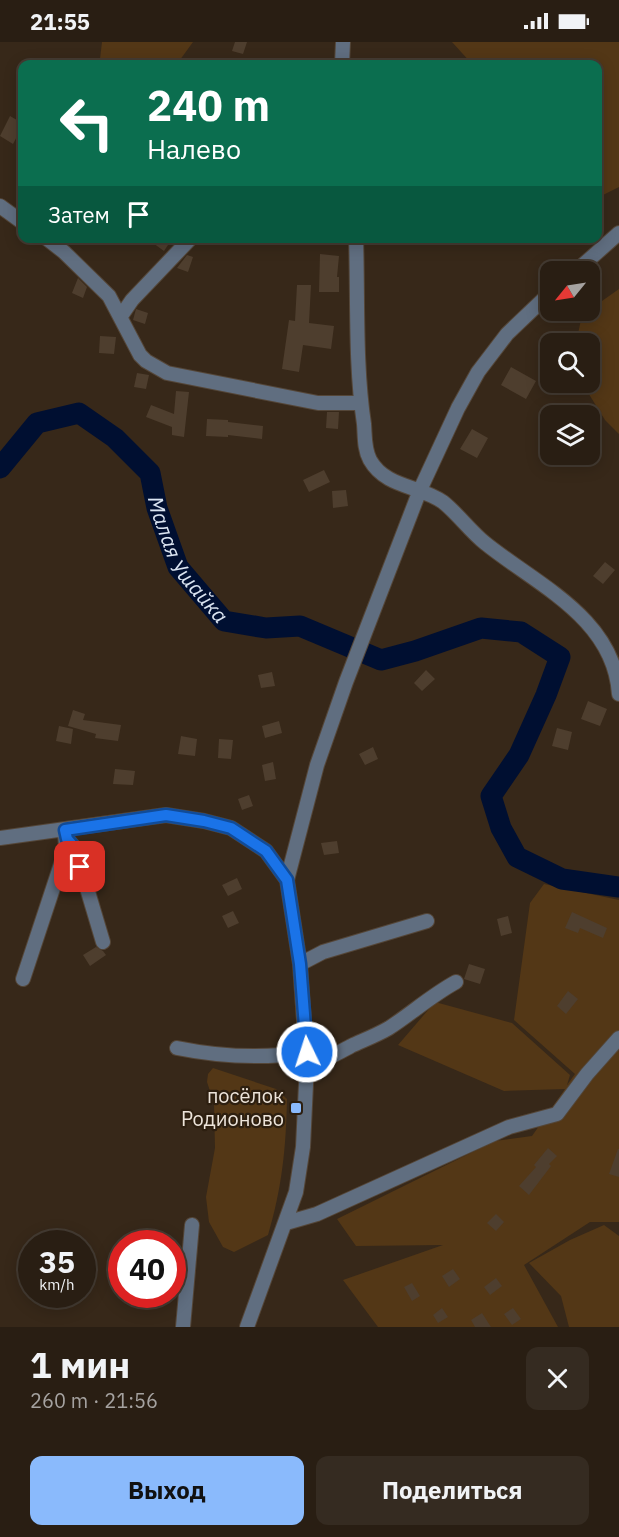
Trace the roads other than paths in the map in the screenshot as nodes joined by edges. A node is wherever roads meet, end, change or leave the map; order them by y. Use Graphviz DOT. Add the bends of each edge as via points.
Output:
graph roads {
  1 [pos="343,42"];
  2 [pos="342,60"];
  3 [pos="0,206"];
  4 [pos="18,219"];
  5 [pos="619,233"];
  6 [pos="186,243"];
  7 [pos="356,243"];
  8 [pos="65,245"];
  9 [pos="587,261"];
  10 [pos="540,303"];
  11 [pos="121,316"];
  12 [pos="360,403"];
  13 [pos="420,490"];
  14 [pos="619,694"];
  15 [pos="66,834"];
  16 [pos="0,838"];
  17 [pos="287,880"];
  18 [pos="427,921"];
  19 [pos="103,942"];
  20 [pos="300,964"];
  21 [pos="23,979"];
  22 [pos="456,982"];
  23 [pos="619,1038"];
  24 [pos="177,1048"];
  25 [pos="307,1057"];
  26 [pos="286,1223"];
  27 [pos="192,1225"];
  28 [pos="183,1327"];
  29 [pos="247,1327"];
  1 -- 2 [label="street"];
  3 -- 4 [label="street"];
  5 -- 9 [label="street"];
  6 -- 11 [label="street"];
  7 -- 12 [label="street"];
  8 -- 11 [label="street"];
  10 -- 13 [label="street" via="507,334 478,372"];
  11 -- 12 [label="street" via="140,355 167,374 318,404"];
  12 -- 13 [label="street" via="370,460 395,484"];
  13 -- 14 [label="street" via="444,503 485,542 585,620 610,659"];
  13 -- 17 [label="street" via="317,765"];
  15 -- 16 [label="street"];
  15 -- 17 [label="street" via="166,815 204,821 231,828 266,851"];
  15 -- 19 [label="street" via="75,848"];
  15 -- 21 [label="street" via="66,849"];
  17 -- 20 [label="street"];
  18 -- 20 [label="street" via="323,952"];
  20 -- 25 [label="street"];
  22 -- 25 [label="street" via="390,1028 333,1057 322,1061"];
  23 -- 26 [label="street" via="557,1114 509,1127 317,1214"];
  24 -- 25 [label="street" via="254,1057"];
  25 -- 26 [label="street" via="303,1147"];
  26 -- 29 [label="street"];
  27 -- 28 [label="street"];
}
